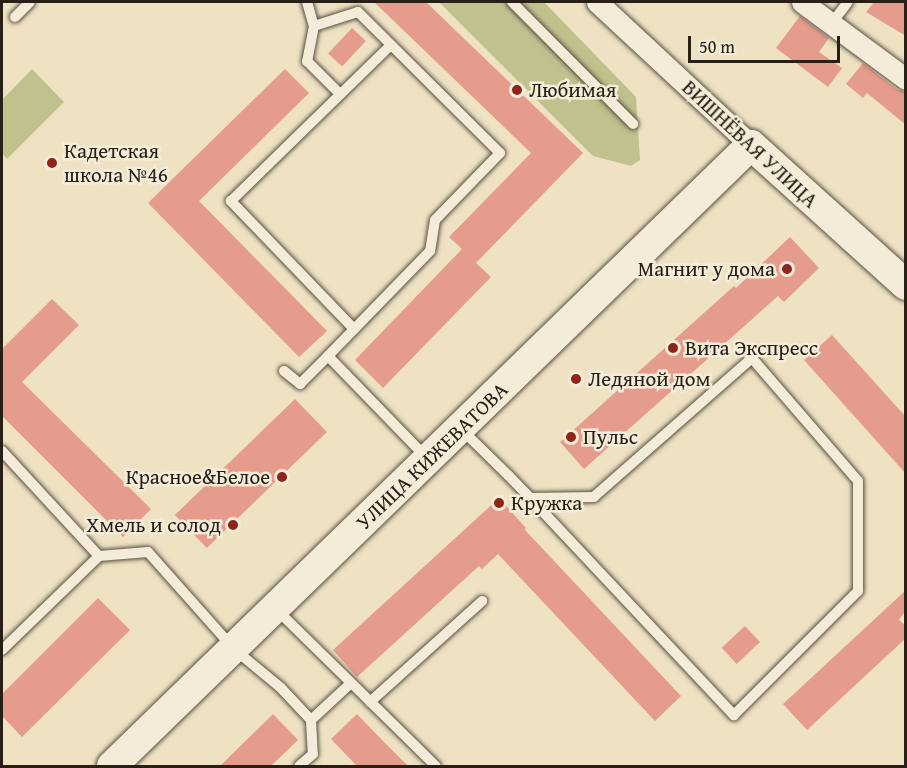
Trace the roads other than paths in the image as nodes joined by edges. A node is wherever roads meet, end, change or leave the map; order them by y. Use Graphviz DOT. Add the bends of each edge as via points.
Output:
graph roads {
  1 [pos="30,2"];
  2 [pos="307,2"];
  3 [pos="512,2"];
  4 [pos="597,2"];
  5 [pos="802,2"];
  6 [pos="848,2"];
  7 [pos="15,17"];
  8 [pos="831,23"];
  9 [pos="314,26"];
  10 [pos="391,45"];
  11 [pos="906,79"];
  12 [pos="340,94"];
  13 [pos="633,124"];
  14 [pos="751,145"];
  15 [pos="906,285"];
  16 [pos="354,329"];
  17 [pos="328,356"];
  18 [pos="284,371"];
  19 [pos="461,429"];
  20 [pos="2,451"];
  21 [pos="429,459"];
  22 [pos="530,498"];
  23 [pos="99,556"];
  24 [pos="482,601"];
  25 [pos="275,609"];
  26 [pos="234,649"];
  27 [pos="2,650"];
  28 [pos="351,683"];
  29 [pos="370,702"];
  30 [pos="311,720"];
  31 [pos="112,766"];
  32 [pos="299,766"];
  33 [pos="436,766"];
  1 -- 7 [label="lane"];
  2 -- 9 [label="lane"];
  3 -- 13 [label="lane"];
  4 -- 14 [label="street, ВИШНЁВАЯ УЛИЦА"];
  5 -- 8 [label="street"];
  6 -- 8 [label="lane"];
  8 -- 11 [label="street"];
  9 -- 10 [label="lane" via="358,12"];
  9 -- 12 [label="lane" via="307,61"];
  10 -- 12 [label="lane"];
  10 -- 16 [label="lane" via="500,153 435,220 430,251"];
  12 -- 16 [label="lane" via="231,201"];
  14 -- 15 [label="main road, ВИШНЁВАЯ УЛИЦА"];
  14 -- 19 [label="main road, УЛИЦА КИЖЕВАТОВА"];
  16 -- 17 [label="lane"];
  17 -- 18 [label="lane" via="300,384"];
  17 -- 21 [label="lane"];
  19 -- 21 [label="main road, УЛИЦА КИЖЕВАТОВА"];
  19 -- 22 [label="lane"];
  20 -- 23 [label="lane"];
  21 -- 25 [label="main road, УЛИЦА КИЖЕВАТОВА"];
  22 -- 22 [label="lane" via="594,497 752,358 858,481 858,591 734,715"];
  23 -- 26 [label="lane" via="148,552"];
  23 -- 27 [label="lane"];
  24 -- 29 [label="lane"];
  25 -- 26 [label="main road, УЛИЦА КИЖЕВАТОВА"];
  25 -- 28 [label="lane"];
  26 -- 30 [label="lane" via="281,688"];
  26 -- 31 [label="main road, УЛИЦА КИЖЕВАТОВА"];
  28 -- 29 [label="lane"];
  28 -- 30 [label="lane"];
  29 -- 33 [label="lane"];
  30 -- 32 [label="lane" via="313,754"];
}
